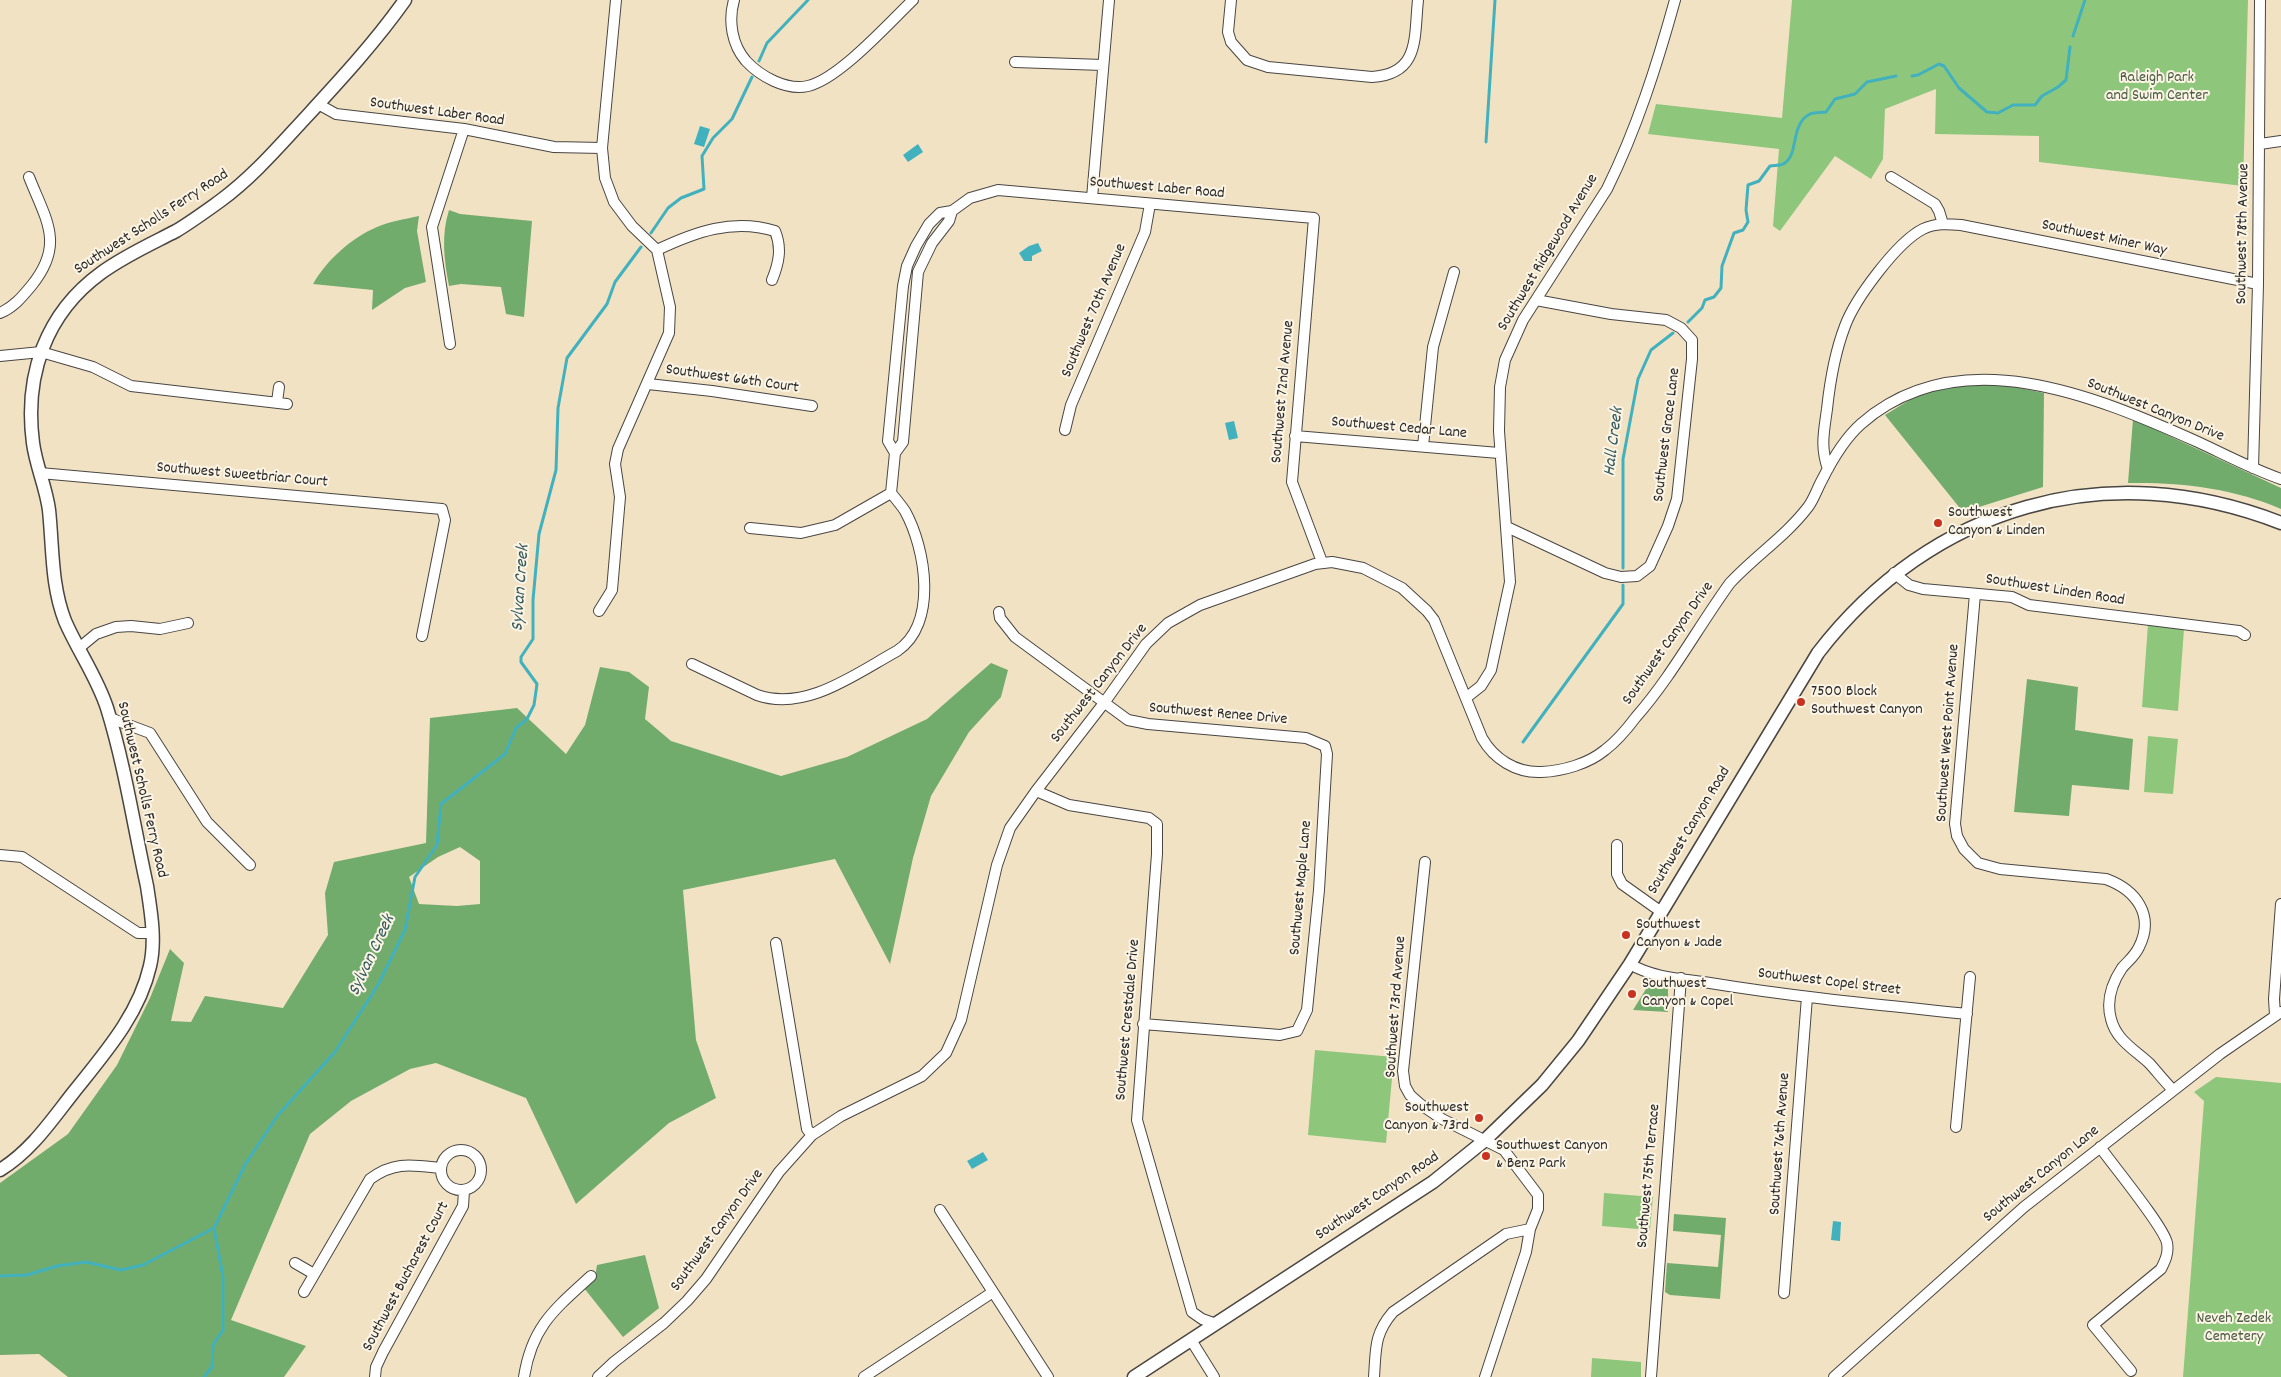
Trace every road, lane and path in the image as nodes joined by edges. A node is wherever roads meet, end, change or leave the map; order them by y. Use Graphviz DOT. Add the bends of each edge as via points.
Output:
graph roads {
  1 [pos="405,0"];
  2 [pos="616,0"];
  3 [pos="734,0"];
  4 [pos="914,0"];
  5 [pos="1109,0"];
  6 [pos="1230,0"];
  7 [pos="1418,0"];
  8 [pos="1675,0"];
  9 [pos="2260,0"];
  10 [pos="1015,62"];
  11 [pos="1103,65"];
  12 [pos="318,104"];
  13 [pos="464,128"];
  14 [pos="2281,140"];
  15 [pos="2260,144"];
  16 [pos="602,148"];
  17 [pos="29,177"];
  18 [pos="1891,177"];
  19 [pos="1092,198"];
  20 [pos="1150,204"];
  21 [pos="1314,218"];
  22 [pos="1943,224"];
  23 [pos="657,250"];
  24 [pos="1454,272"];
  25 [pos="772,280"];
  26 [pos="2258,284"];
  27 [pos="1536,300"];
  28 [pos="0,313"];
  29 [pos="450,344"];
  30 [pos="41,352"];
  31 [pos="0,356"];
  32 [pos="648,384"];
  33 [pos="278,387"];
  34 [pos="812,406"];
  35 [pos="1065,430"];
  36 [pos="1296,436"];
  37 [pos="1423,446"];
  38 [pos="1499,453"];
  39 [pos="2253,468"];
  40 [pos="1828,469"];
  41 [pos="40,473"];
  42 [pos="2281,479"];
  43 [pos="891,493"];
  44 [pos="2281,523"];
  45 [pos="1507,527"];
  46 [pos="750,528"];
  47 [pos="1322,562"];
  48 [pos="1894,574"];
  49 [pos="1975,594"];
  50 [pos="599,611"];
  51 [pos="999,612"];
  52 [pos="188,623"];
  53 [pos="2245,635"];
  54 [pos="422,636"];
  55 [pos="79,648"];
  56 [pos="692,664"];
  57 [pos="1467,696"];
  58 [pos="1104,703"];
  59 [pos="110,718"];
  60 [pos="1325,746"];
  61 [pos="1036,791"];
  62 [pos="1617,845"];
  63 [pos="0,855"];
  64 [pos="1425,862"];
  65 [pos="250,865"];
  66 [pos="2281,904"];
  67 [pos="1660,911"];
  68 [pos="152,933"];
  69 [pos="776,943"];
  70 [pos="1630,964"];
  71 [pos="1970,977"];
  72 [pos="1681,978"];
  73 [pos="1807,997"];
  74 [pos="1967,1014"];
  75 [pos="2278,1014"];
  76 [pos="1143,1024"];
  77 [pos="2173,1090"];
  78 [pos="1956,1127"];
  79 [pos="812,1135"];
  80 [pos="1484,1141"];
  81 [pos="2100,1147"];
  82 [pos="441,1168"];
  83 [pos="0,1170"];
  84 [pos="464,1191"];
  85 [pos="940,1210"];
  86 [pos="1530,1229"];
  87 [pos="295,1262"];
  88 [pos="314,1274"];
  89 [pos="591,1276"];
  90 [pos="304,1292"];
  91 [pos="993,1292"];
  92 [pos="1784,1293"];
  93 [pos="1216,1324"];
  94 [pos="1192,1340"];
  95 [pos="2131,1370"];
  96 [pos="1837,1376"];
  97 [pos="375,1377"];
  98 [pos="524,1377"];
  99 [pos="598,1377"];
  100 [pos="864,1377"];
  101 [pos="1048,1377"];
  102 [pos="1134,1377"];
  103 [pos="1214,1377"];
  104 [pos="1374,1377"];
  105 [pos="1485,1377"];
  106 [pos="1651,1377"];
  1 -- 12 [label="main road, Southwest Scholls Ferry Road"];
  2 -- 16 [label="street"];
  3 -- 4 [label="street" via="732,32 741,54 770,79 799,87 813,84 839,69"];
  5 -- 11 [label="street"];
  6 -- 7 [label="street" via="1228,32 1231,42 1247,60 1268,67 1372,77 1389,74 1406,64 1413,50"];
  8 -- 27 [label="street, Southwest Ridgewood Avenue" via="1638,122 1618,166"];
  9 -- 15 [label="street, Southwest 78th Avenue"];
  10 -- 11 [label="street"];
  11 -- 19 [label="street"];
  12 -- 13 [label="street, Southwest Laber Road" via="336,114"];
  12 -- 30 [label="main road, Southwest Scholls Ferry Road" via="261,167 220,201 178,229 120,260 83,288 60,312"];
  13 -- 16 [label="street, Southwest Laber Road" via="554,147"];
  13 -- 29 [label="street" via="432,227"];
  14 -- 15 [label="street"];
  15 -- 26 [label="street, Southwest 78th Avenue"];
  16 -- 23 [label="street" via="605,178 614,202 632,226"];
  17 -- 28 [label="street" via="48,225 50,252 46,264 22,297"];
  18 -- 22 [label="street" via="1935,204"];
  19 -- 20 [label="street, Southwest Laber Road"];
  19 -- 43 [label="street, Southwest Laber Road" via="998,190 970,198 952,212 940,214 929,224 907,266 903,286 888,440 895,453"];
  20 -- 21 [label="street, Southwest Laber Road"];
  20 -- 35 [label="street, Southwest 70th Avenue" via="1144,232 1071,405"];
  21 -- 36 [label="street, Southwest 72nd Avenue"];
  22 -- 26 [label="street, Southwest Miner Way"];
  22 -- 40 [label="street, Southwest Miner Way" via="1922,230 1897,251 1864,291 1845,325 1829,394 1822,452"];
  23 -- 25 [label="street" via="691,234 729,225 758,226 775,231 780,245"];
  23 -- 32 [label="street" via="670,306 669,332"];
  24 -- 37 [label="street" via="1433,348"];
  26 -- 39 [label="street, Southwest 78th Avenue"];
  27 -- 38 [label="street, Southwest Ridgewood Avenue" via="1514,339 1502,373"];
  27 -- 45 [label="street, Southwest Grace Lane" via="1666,320 1681,328 1692,340 1677,499 1650,566 1637,576 1605,573"];
  30 -- 31 [label="street"];
  30 -- 33 [label="street" via="93,367 131,386 282,403"];
  30 -- 41 [label="main road, Southwest Scholls Ferry Road" via="32,408 33,445"];
  32 -- 34 [label="street, Southwest 66th Court"];
  32 -- 50 [label="street" via="618,449 615,464 620,497 612,590"];
  36 -- 37 [label="street, Southwest Cedar Lane"];
  36 -- 47 [label="street, Southwest 72nd Avenue" via="1292,482"];
  37 -- 38 [label="street, Southwest Cedar Lane"];
  38 -- 45 [label="street, Southwest Ridgewood Avenue"];
  39 -- 40 [label="street, Southwest Canyon Drive" via="2151,422 2081,396 2015,382 1978,379 1941,383 1890,403 1860,425"];
  39 -- 42 [label="street, Southwest Canyon Drive"];
  40 -- 57 [label="street, Southwest Canyon Drive" via="1797,521 1730,583 1656,695 1603,752 1552,772 1522,770 1507,764 1486,746"];
  41 -- 54 [label="street, Southwest Sweetbriar Court" via="442,509 445,520"];
  41 -- 55 [label="main road, Southwest Scholls Ferry Road" via="48,502 55,587 65,620"];
  43 -- 46 [label="street" via="835,525 801,533"];
  43 -- 56 [label="street" via="911,524 923,582 921,619 904,647 816,694 791,700 757,695"];
  44 -- 48 [label="main road, Southwest Canyon Road" via="2234,507 2182,496 2125,492 2081,496 2034,504 1976,525 1925,552"];
  45 -- 57 [label="street, Southwest Ridgewood Avenue" via="1510,582 1496,650 1488,677 1475,693"];
  47 -- 57 [label="street, Southwest Canyon Drive" via="1363,568 1377,574 1402,588 1427,611 1434,620"];
  47 -- 58 [label="street, Southwest Canyon Drive" via="1200,605 1168,624 1146,644"];
  48 -- 49 [label="street, Southwest Linden Road" via="1915,588"];
  48 -- 67 [label="main road, Southwest Canyon Road" via="1857,607 1818,652"];
  49 -- 53 [label="street, Southwest Linden Road" via="2012,597 2029,605 2238,631"];
  49 -- 77 [label="street, Southwest West Point Avenue" via="1955,824 1957,836 1978,863 2000,869 2106,879 2122,884 2135,896 2141,906 2144,931 2140,946 2114,983 2108,1002 2111,1019 2117,1034"];
  51 -- 58 [label="street, Southwest Renee Drive" via="1014,637"];
  52 -- 55 [label="street" via="160,629 116,627 96,634"];
  55 -- 59 [label="main road, Southwest Scholls Ferry Road"];
  58 -- 60 [label="street, Southwest Renee Drive" via="1136,722 1306,738"];
  58 -- 61 [label="street, Southwest Canyon Drive"];
  59 -- 65 [label="street" via="150,733 207,822"];
  59 -- 68 [label="main road, Southwest Scholls Ferry Road" via="147,886"];
  60 -- 76 [label="street, Southwest Maple Lane" via="1318,890 1306,1010 1297,1031 1280,1035"];
  61 -- 76 [label="street, Southwest Crestdale Drive" via="1069,805 1149,818 1157,824"];
  61 -- 79 [label="street, Southwest Canyon Drive" via="1004,840 960,1020 946,1053 922,1076 841,1116"];
  62 -- 67 [label="street" via="1617,874 1622,884"];
  63 -- 68 [label="street" via="22,857 138,933"];
  64 -- 80 [label="street, Southwest 73rd Avenue" via="1403,1071 1405,1086 1410,1095 1430,1112"];
  66 -- 75 [label="street" via="2274,999"];
  67 -- 70 [label="main road, Southwest Canyon Road"];
  68 -- 83 [label="main road, Southwest Scholls Ferry Road" via="148,972 128,1019 40,1136"];
  69 -- 79 [label="street" via="807,1129"];
  70 -- 72 [label="street, Southwest Copel Street" via="1647,972"];
  70 -- 80 [label="main road, Southwest Canyon Road" via="1560,1064"];
  71 -- 74 [label="street"];
  72 -- 73 [label="street, Southwest Copel Street"];
  72 -- 106 [label="street, Southwest 75th Terrace"];
  73 -- 74 [label="street, Southwest Copel Street"];
  73 -- 92 [label="street, Southwest 76th Avenue"];
  74 -- 78 [label="street"];
  75 -- 77 [label="street, Southwest Canyon Lane"];
  76 -- 93 [label="street, Southwest Crestdale Drive" via="1136,1109 1138,1130 1192,1312"];
  77 -- 81 [label="street, Southwest Canyon Lane"];
  79 -- 99 [label="street, Southwest Canyon Drive" via="779,1172 706,1279 687,1301"];
  80 -- 86 [label="street, Southwest 73rd Avenue" via="1504,1150 1538,1195 1538,1209"];
  80 -- 93 [label="main road, Southwest Canyon Road" via="1433,1182"];
  81 -- 95 [label="street" via="2160,1228 2167,1245 2167,1256 2161,1270 2093,1325"];
  81 -- 96 [label="street, Southwest Canyon Lane" via="2001,1226"];
  82 -- 84 [label="street, Southwest Bucharest Court" via="447,1185"];
  82 -- 84 [label="street, Southwest Bucharest Court" via="445,1158 455,1151 463,1150 477,1156 482,1170 480,1178 476,1185"];
  82 -- 88 [label="street" via="398,1165 383,1169 370,1179"];
  84 -- 97 [label="street, Southwest Bucharest Court" via="463,1206 383,1352"];
  85 -- 91 [label="street"];
  86 -- 104 [label="street" via="1506,1234 1393,1312 1381,1325"];
  86 -- 105 [label="street" via="1526,1252"];
  87 -- 88 [label="street"];
  88 -- 90 [label="street"];
  89 -- 98 [label="street" via="545,1320 531,1349"];
  91 -- 100 [label="street"];
  91 -- 101 [label="street"];
  93 -- 94 [label="main road, Southwest Canyon Road"];
  94 -- 102 [label="main road, Southwest Canyon Road"];
  94 -- 103 [label="street"];
}
